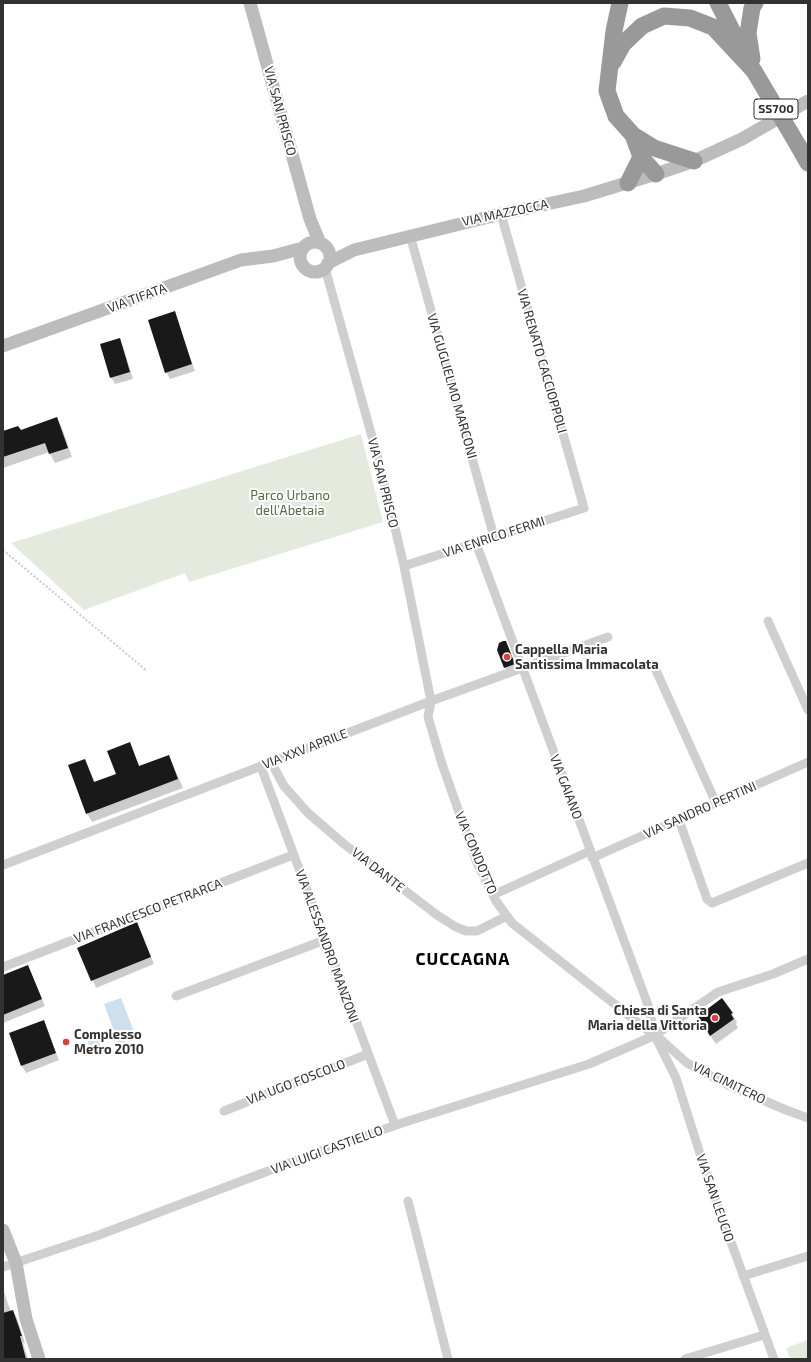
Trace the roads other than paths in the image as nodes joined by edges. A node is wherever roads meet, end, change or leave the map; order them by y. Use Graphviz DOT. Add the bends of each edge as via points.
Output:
graph roads {
  1 [pos="250,3"];
  2 [pos="620,3"];
  3 [pos="718,3"];
  4 [pos="755,3"];
  5 [pos="609,69"];
  6 [pos="754,71"];
  7 [pos="808,101"];
  8 [pos="648,152"];
  9 [pos="694,161"];
  10 [pos="808,163"];
  11 [pos="656,174"];
  12 [pos="628,183"];
  13 [pos="501,214"];
  14 [pos="310,219"];
  15 [pos="410,235"];
  16 [pos="323,245"];
  17 [pos="305,246"];
  18 [pos="354,250"];
  19 [pos="273,256"];
  20 [pos="327,265"];
  21 [pos="304,266"];
  22 [pos="3,346"];
  23 [pos="584,508"];
  24 [pos="494,537"];
  25 [pos="476,543"];
  26 [pos="404,566"];
  27 [pos="768,621"];
  28 [pos="608,637"];
  29 [pos="654,666"];
  30 [pos="521,668"];
  31 [pos="431,701"];
  32 [pos="808,710"];
  33 [pos="271,762"];
  34 [pos="808,762"];
  35 [pos="261,766"];
  36 [pos="716,804"];
  37 [pos="679,820"];
  38 [pos="293,855"];
  39 [pos="591,855"];
  40 [pos="808,863"];
  41 [pos="3,865"];
  42 [pos="493,895"];
  43 [pos="507,916"];
  44 [pos="325,940"];
  45 [pos="808,959"];
  46 [pos="3,967"];
  47 [pos="176,996"];
  48 [pos="655,1035"];
  49 [pos="368,1054"];
  50 [pos="224,1111"];
  51 [pos="808,1118"];
  52 [pos="395,1125"];
  53 [pos="408,1201"];
  54 [pos="3,1230"];
  55 [pos="808,1256"];
  56 [pos="16,1263"];
  57 [pos="3,1267"];
  58 [pos="742,1276"];
  59 [pos="764,1335"];
  60 [pos="39,1359"];
  61 [pos="448,1359"];
  62 [pos="684,1359"];
  63 [pos="774,1359"];
  1 -- 14 [label="street, VIA SAN PRISCO"];
  2 -- 5 [label="highway"];
  3 -- 6 [label="highway, SS700"];
  4 -- 6 [label="highway" via="748,33"];
  5 -- 6 [label="highway" via="623,44 642,26 664,16 690,18 713,28"];
  5 -- 8 [label="highway" via="607,91 616,116"];
  6 -- 10 [label="highway, SS700, bridge"];
  7 -- 9 [label="street, VIA MAZZOCCA" via="742,139"];
  8 -- 9 [label="highway"];
  8 -- 11 [label="highway"];
  8 -- 12 [label="highway"];
  9 -- 11 [label="street, VIA MAZZOCCA"];
  11 -- 12 [label="street, VIA MAZZOCCA"];
  12 -- 13 [label="street, VIA MAZZOCCA" via="584,196"];
  13 -- 15 [label="street, VIA MAZZOCCA"];
  13 -- 23 [label="street, VIA RENATO CACCIOPPOLI"];
  14 -- 16 [label="street, VIA SAN PRISCO"];
  14 -- 17 [label="street, VIA SAN PRISCO"];
  15 -- 18 [label="street, VIA MAZZOCCA"];
  15 -- 24 [label="street, VIA GUGLIELMO MARCONI"];
  16 -- 17 [label="street" via="311,243"];
  16 -- 18 [label="street, VIA MAZZOCCA"];
  16 -- 20 [label="street" via="329,255"];
  17 -- 19 [label="street, VIA TIFATA"];
  17 -- 21 [label="street" via="300,257"];
  18 -- 20 [label="street, VIA MAZZOCCA"];
  19 -- 21 [label="street, VIA TIFATA"];
  19 -- 22 [label="street, VIA TIFATA" via="241,260"];
  20 -- 21 [label="street" via="314,272"];
  20 -- 26 [label="street, VIA SAN PRISCO"];
  23 -- 24 [label="street, VIA ENRICO FERMI"];
  24 -- 25 [label="street, VIA ENRICO FERMI"];
  25 -- 26 [label="street, VIA ENRICO FERMI"];
  25 -- 30 [label="street, VIA GAIANO"];
  26 -- 31 [label="street, VIA SAN PRISCO"];
  27 -- 32 [label="street"];
  28 -- 30 [label="street, VIA XXV APRILE"];
  29 -- 36 [label="street"];
  30 -- 31 [label="street, VIA XXV APRILE"];
  30 -- 39 [label="street, VIA GAIANO"];
  31 -- 33 [label="street, VIA XXV APRILE"];
  31 -- 42 [label="street, VIA CONDOTTO" via="428,717 442,764 466,835"];
  33 -- 35 [label="street, VIA XXV APRILE"];
  33 -- 43 [label="street, VIA DANTE" via="284,786 308,813 437,915 466,931 477,931"];
  34 -- 36 [label="street, VIA SANDRO PERTINI"];
  35 -- 38 [label="street, VIA ALESSANDRO MANZONI"];
  35 -- 41 [label="street, VIA XXV APRILE"];
  36 -- 37 [label="street, VIA SANDRO PERTINI"];
  37 -- 39 [label="street, VIA SANDRO PERTINI"];
  37 -- 40 [label="street" via="707,899 712,903"];
  38 -- 44 [label="street, VIA ALESSANDRO MANZONI"];
  38 -- 46 [label="street, VIA FRANCESCO PETRARCA"];
  39 -- 42 [label="street, VIA SANDRO PERTINI"];
  39 -- 48 [label="street, VIA GAIANO" via="648,1005"];
  42 -- 43 [label="street, VIA CONDOTTO"];
  43 -- 48 [label="street, VIA CONDOTTO" via="547,952"];
  44 -- 47 [label="street"];
  44 -- 49 [label="street, VIA ALESSANDRO MANZONI"];
  45 -- 48 [label="street, VIA LUIGI CASTIELLO" via="773,974 718,992"];
  48 -- 51 [label="street, VIA CIMITERO" via="693,1066 730,1086"];
  48 -- 52 [label="street, VIA LUIGI CASTIELLO" via="589,1064"];
  48 -- 58 [label="street, VIA SAN LEUCIO" via="676,1078"];
  49 -- 50 [label="street, VIA UGO FOSCOLO"];
  49 -- 52 [label="street, VIA ALESSANDRO MANZONI"];
  52 -- 56 [label="street, VIA LUIGI CASTIELLO" via="100,1235"];
  53 -- 61 [label="street"];
  54 -- 56 [label="street"];
  55 -- 58 [label="street"];
  56 -- 57 [label="street, VIA LUIGI CASTIELLO"];
  56 -- 60 [label="street" via="26,1319"];
  58 -- 59 [label="street, VIA SAN LEUCIO"];
  59 -- 62 [label="street"];
  59 -- 63 [label="street, VIA SAN LEUCIO"];
}
